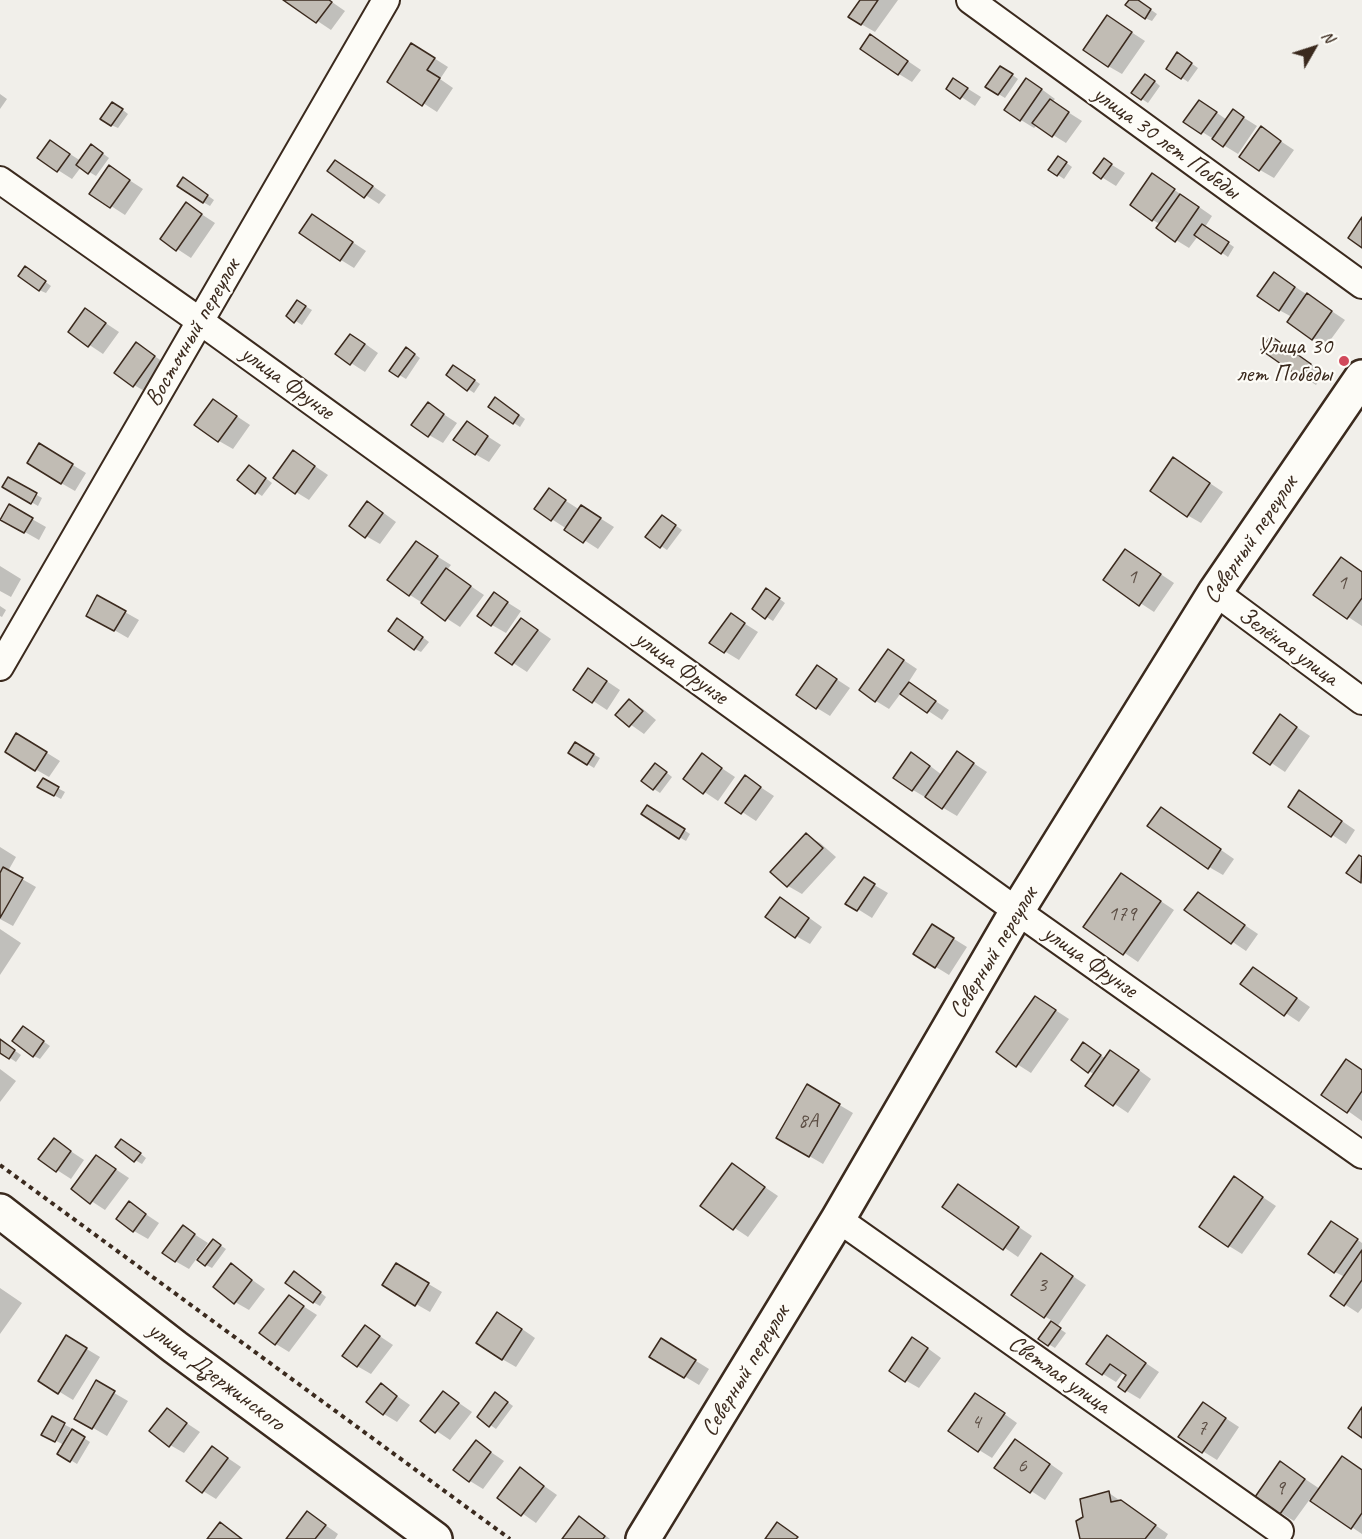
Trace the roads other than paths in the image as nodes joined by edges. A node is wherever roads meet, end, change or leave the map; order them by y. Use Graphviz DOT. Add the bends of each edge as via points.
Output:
graph roads {
  1 [pos="386,0"];
  2 [pos="970,0"];
  3 [pos="0,180"];
  4 [pos="1362,285"];
  5 [pos="200,321"];
  6 [pos="1362,377"];
  7 [pos="1215,592"];
  8 [pos="0,667"];
  9 [pos="1362,701"];
  10 [pos="1017,911"];
  11 [pos="1362,1155"];
  12 [pos="0,1211"];
  13 [pos="838,1219"];
  14 [pos="1280,1531"];
  15 [pos="435,1539"];
  16 [pos="643,1539"];
  1 -- 5 [label="street, Восточный переулок"];
  2 -- 4 [label="street, улица 30 лет Победы"];
  3 -- 5 [label="street, улица Фрунзе"];
  5 -- 8 [label="street, Восточный переулок"];
  5 -- 10 [label="street, улица Фрунзе"];
  6 -- 7 [label="street, Северный переулок"];
  7 -- 9 [label="street, Зелёная улица"];
  7 -- 10 [label="street, Северный переулок"];
  10 -- 11 [label="street, улица Фрунзе"];
  10 -- 13 [label="street, Северный переулок"];
  12 -- 15 [label="street, улица Дзержинского" via="175,1347"];
  13 -- 14 [label="street, Светлая улица"];
  13 -- 16 [label="street, Северный переулок"];
}
